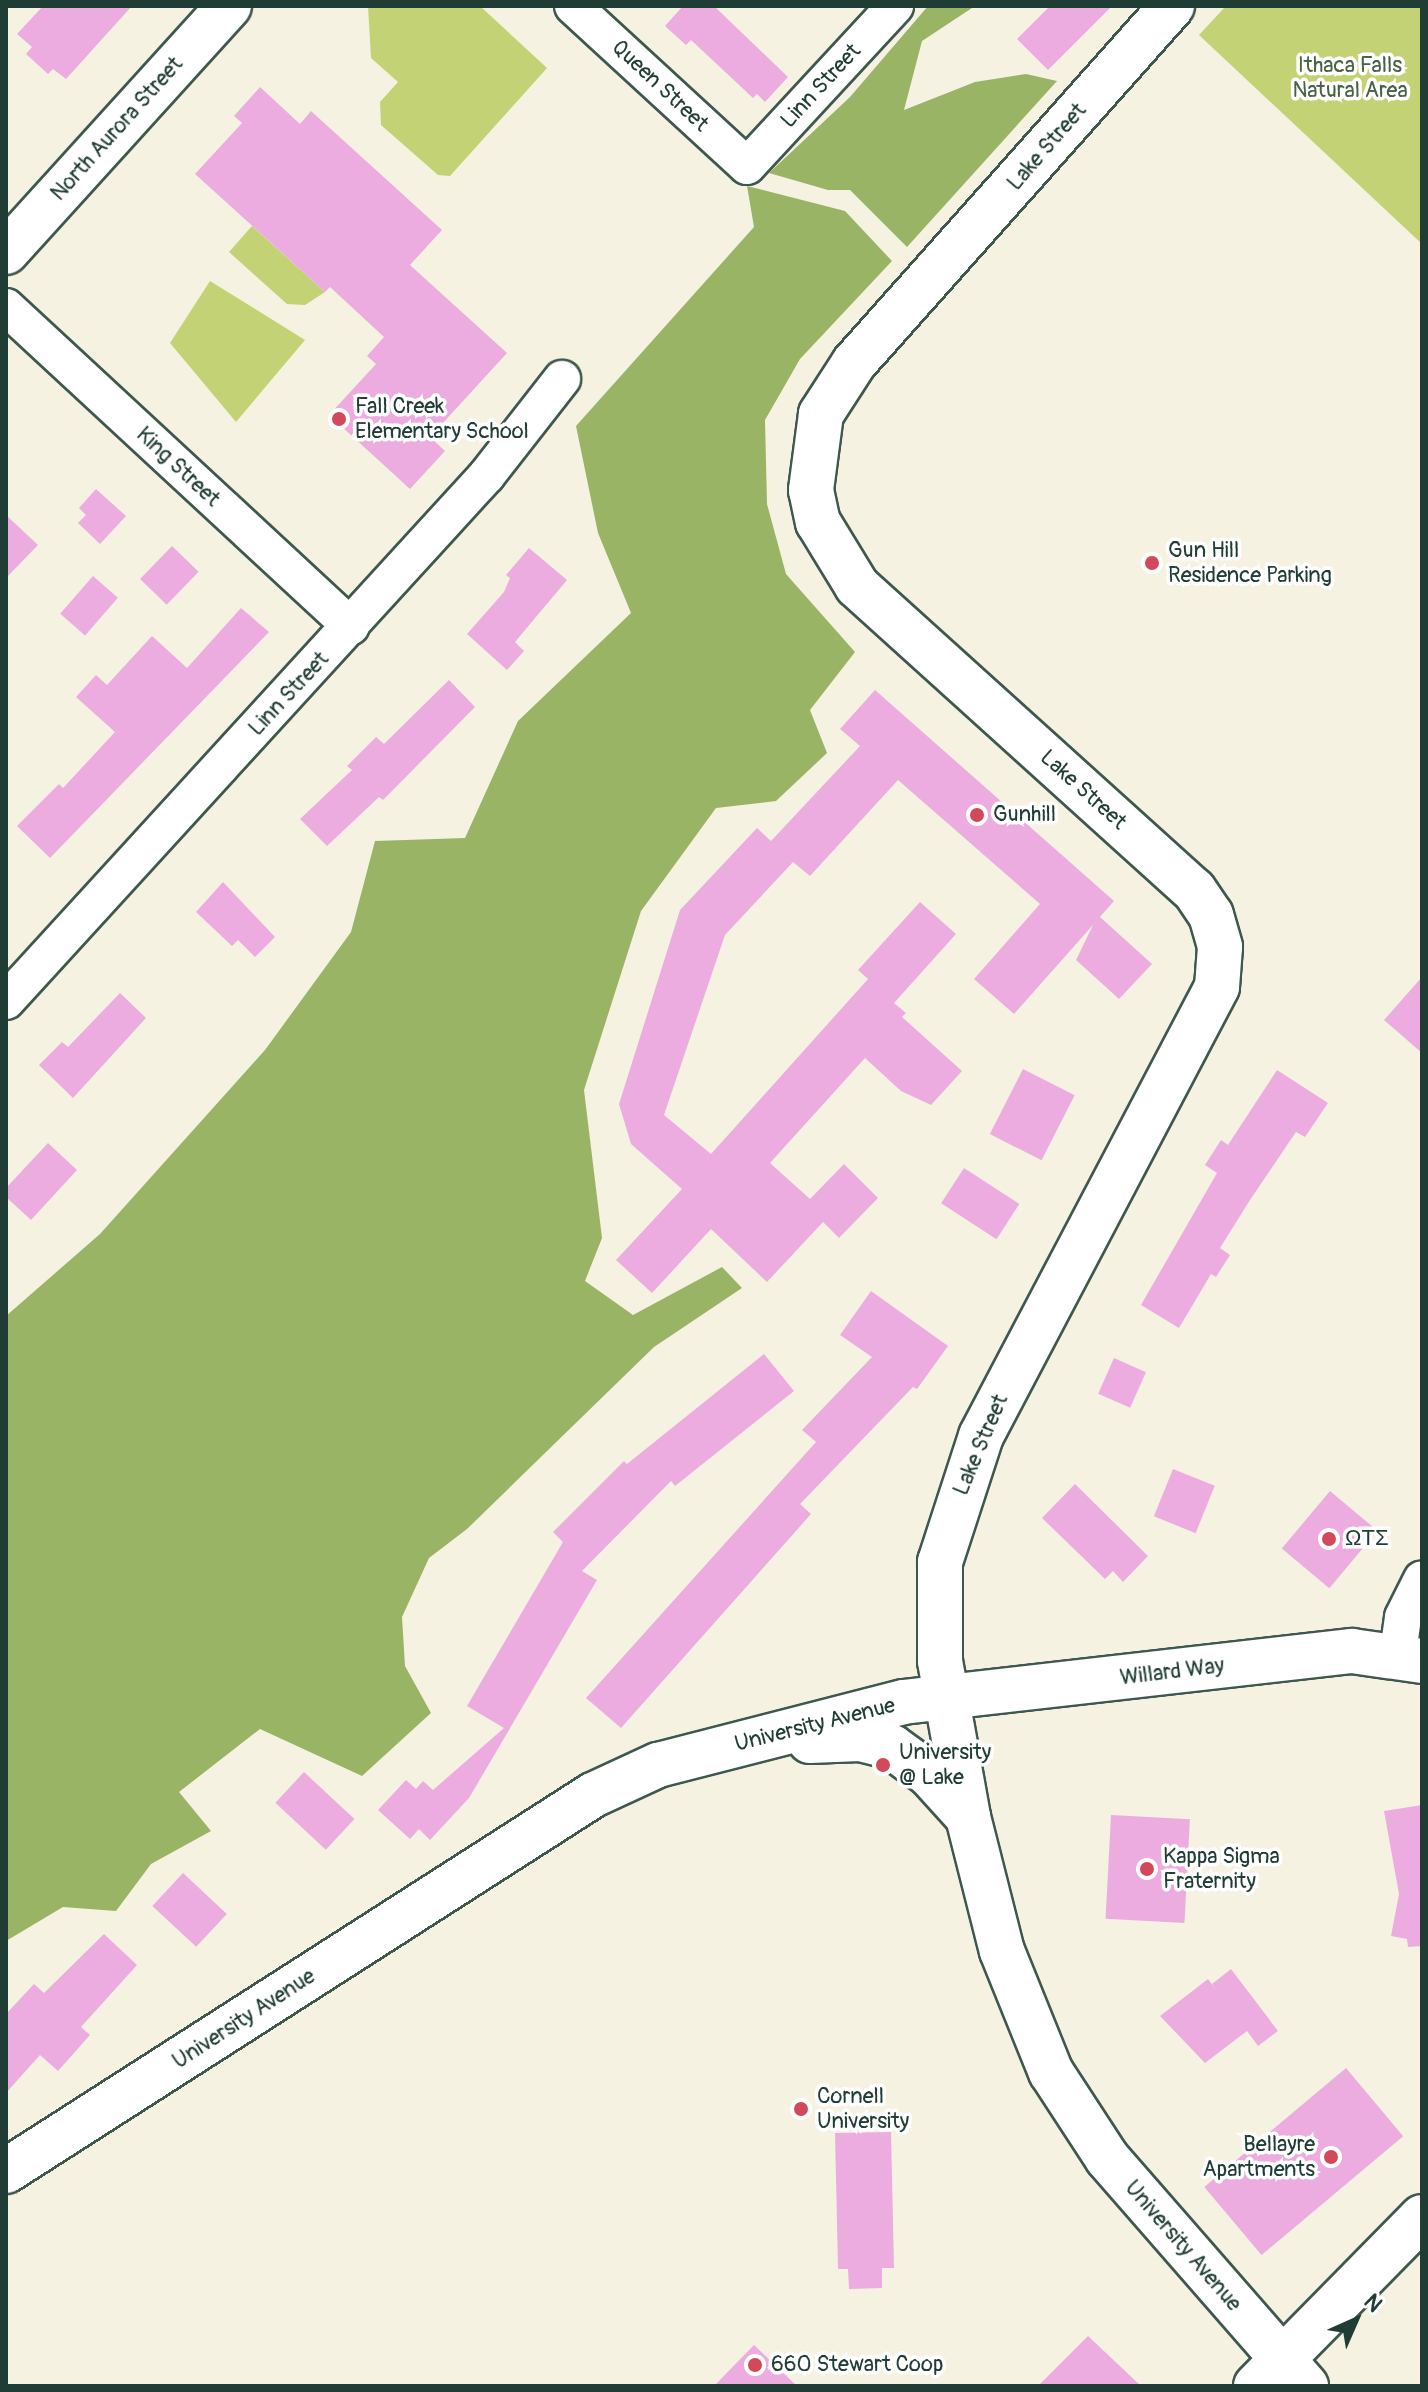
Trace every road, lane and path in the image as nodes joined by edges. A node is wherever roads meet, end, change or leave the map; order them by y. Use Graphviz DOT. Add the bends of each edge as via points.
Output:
graph roads {
  1 [pos="229,6"];
  2 [pos="573,6"];
  3 [pos="895,6"];
  4 [pos="1167,8"];
  5 [pos="747,166"];
  6 [pos="6,252"];
  7 [pos="6,307"];
  8 [pos="562,379"];
  9 [pos="351,626"];
  10 [pos="6,1001"];
  11 [pos="1422,1579"];
  12 [pos="1410,1657"];
  13 [pos="946,1698"];
  14 [pos="724,1748"];
  15 [pos="968,1817"];
  16 [pos="6,2171"];
  17 [pos="1422,2217"];
  18 [pos="1281,2377"];
  1 -- 6 [label="street, North Aurora Street"];
  2 -- 5 [label="street, Queen Street"];
  3 -- 5 [label="street, Linn Street"];
  4 -- 13 [label="street, Lake Street" via="854,363 821,414 813,445 811,490 818,522 857,586 1194,890 1211,915 1220,947 1217,987 1036,1327 981,1436 956,1503 940,1562 937,1614"];
  7 -- 9 [label="street, King Street"];
  8 -- 9 [label="street, Linn Street" via="487,475"];
  9 -- 10 [label="street, Linn Street"];
  11 -- 12 [label="street, Willard Way" via="1403,1617"];
  12 -- 13 [label="street, Willard Way" via="1352,1651"];
  13 -- 14 [label="street, University Avenue" via="903,1702"];
  13 -- 15 [label="street, University Avenue"];
  14 -- 15 [label="street" via="831,1739 892,1747 929,1774"];
  14 -- 16 [label="street, University Avenue" via="658,1765 593,1795"];
  15 -- 18 [label="street, University Avenue" via="1002,1951 1056,2082 1115,2169"];
  17 -- 18 [label="street"];
}
